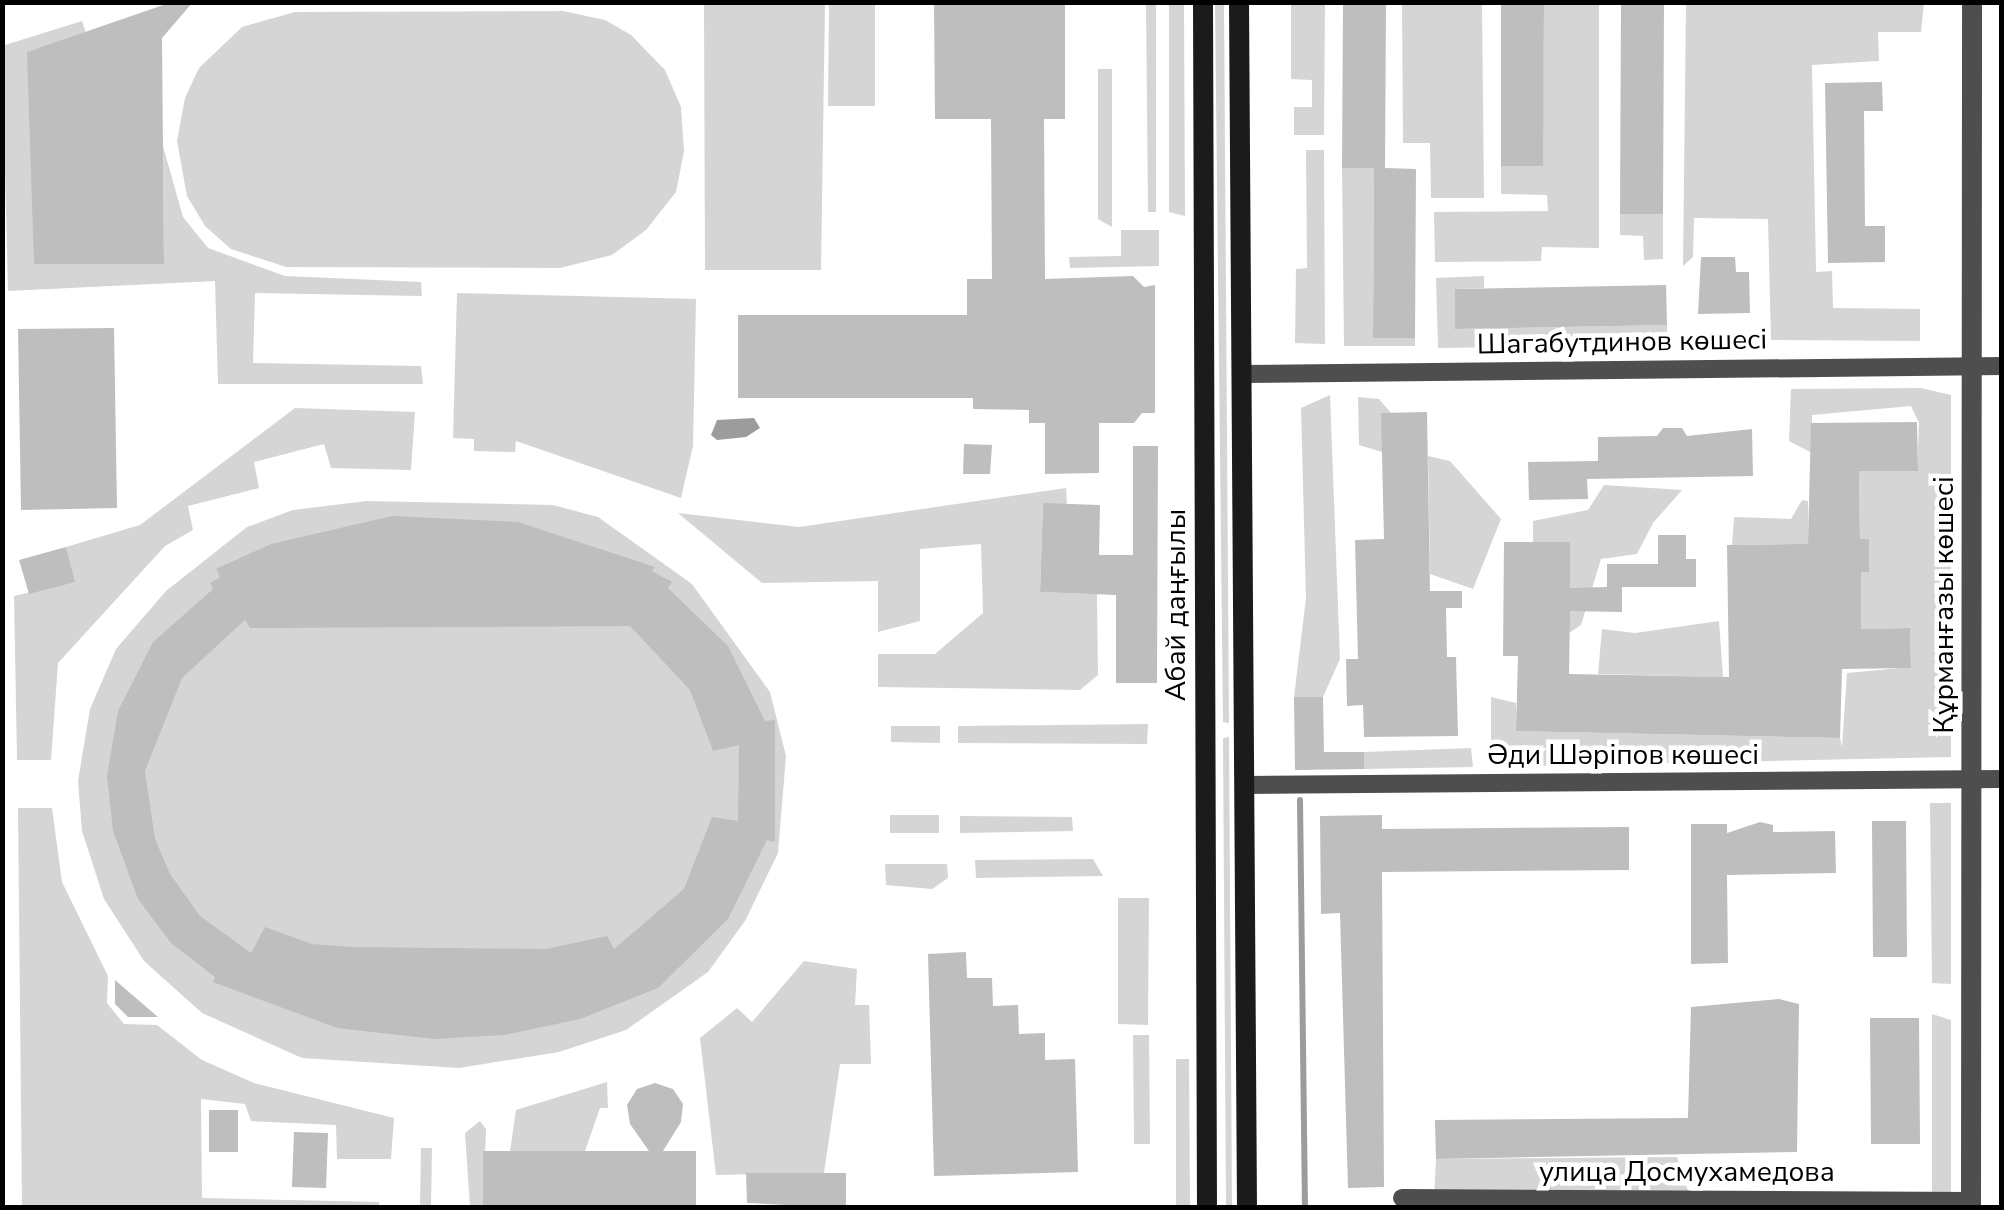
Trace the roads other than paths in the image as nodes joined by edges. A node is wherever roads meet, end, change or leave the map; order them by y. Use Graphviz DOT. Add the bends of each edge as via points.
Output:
graph roads {
  1 [pos="1204,2"];
  2 [pos="1239,2"];
  3 [pos="1972,2"];
  4 [pos="1972,366"];
  5 [pos="2002,366"];
  6 [pos="1242,374"];
  7 [pos="1972,779"];
  8 [pos="2002,779"];
  9 [pos="1246,785"];
  10 [pos="1402,1198"];
  11 [pos="1971,1204"];
  12 [pos="1207,1208"];
  13 [pos="1247,1208"];
  1 -- 12 [label="main road, Абай даңғылы"];
  2 -- 6 [label="main road"];
  3 -- 4 [label="street, Құрманғазы көшесі"];
  4 -- 5 [label="street, Шагабутдинов көшесі"];
  4 -- 6 [label="street, Шагабутдинов көшесі"];
  4 -- 7 [label="street, Құрманғазы көшесі"];
  6 -- 9 [label="main road"];
  7 -- 8 [label="street, Әди Шәріпов көшесі"];
  7 -- 9 [label="street, Әди Шәріпов көшесі"];
  7 -- 11 [label="street, Құрманғазы көшесі"];
  9 -- 13 [label="main road"];
  10 -- 11 [label="street, улица Досмухамедова"];
}
